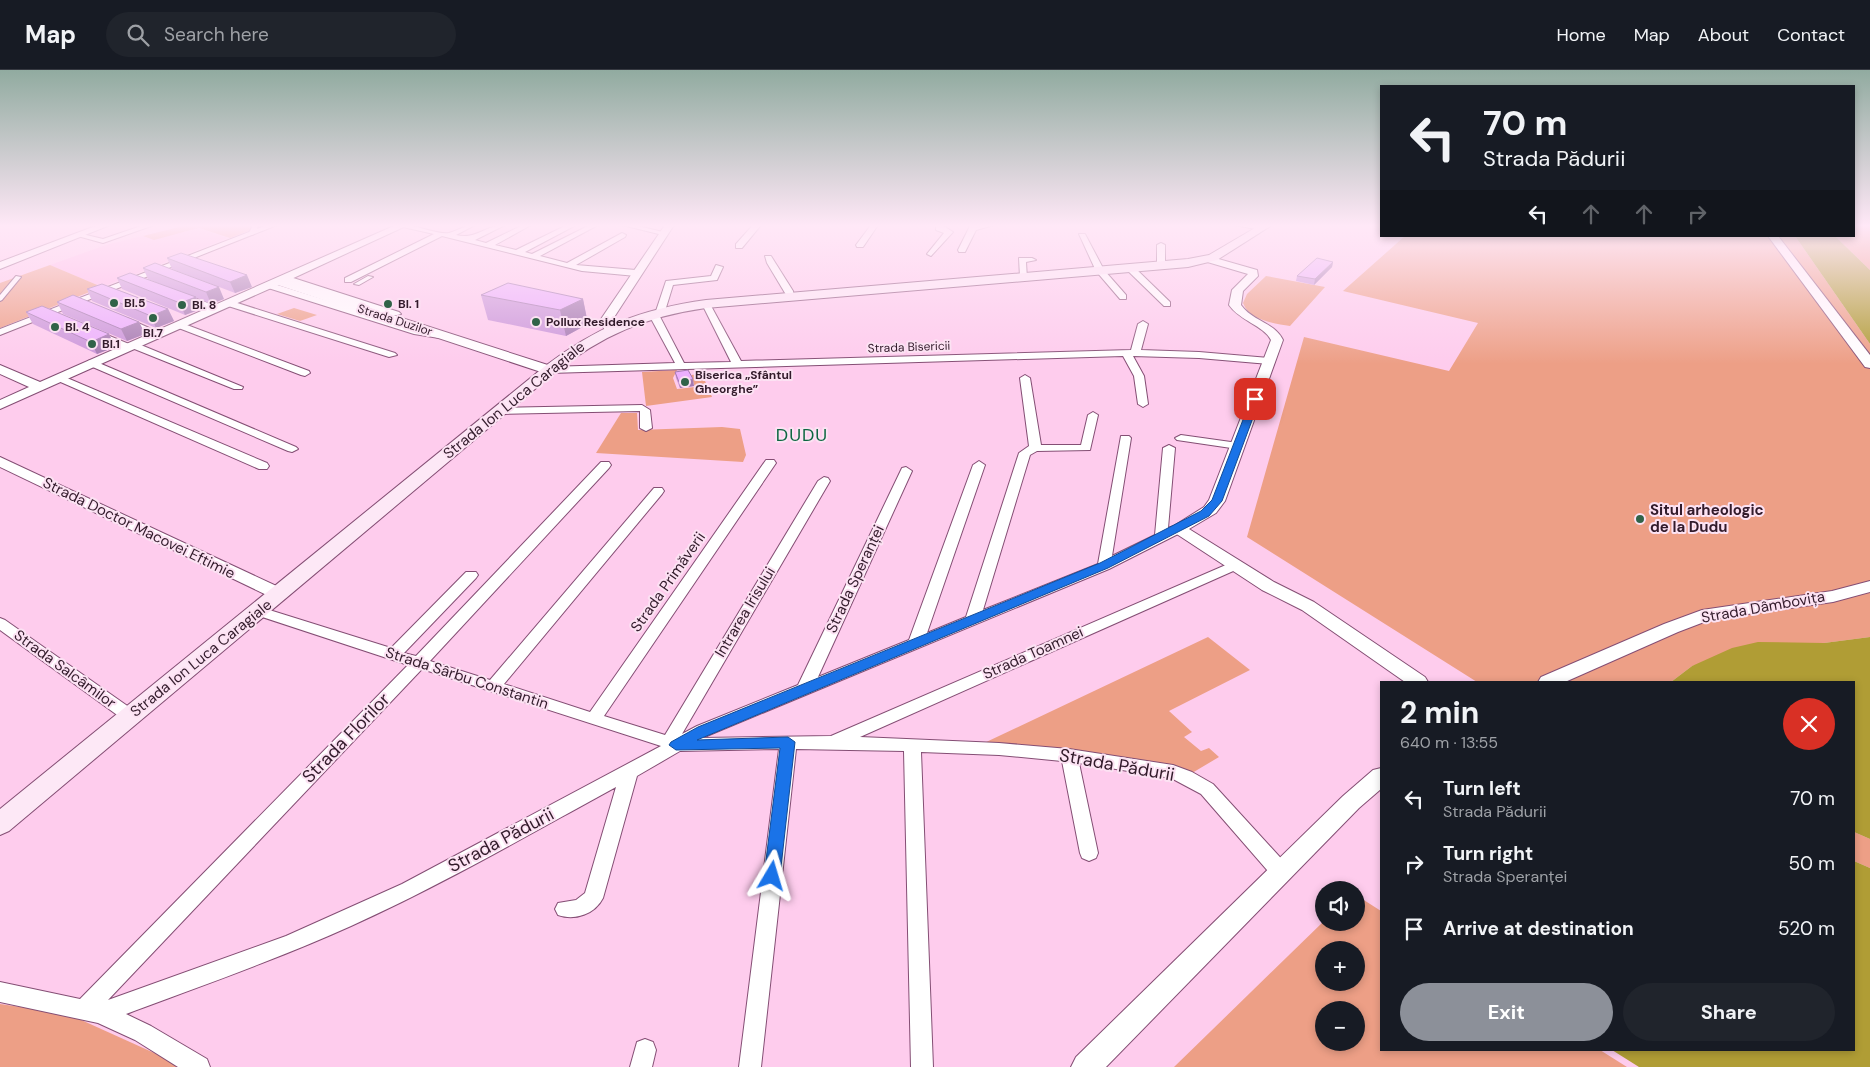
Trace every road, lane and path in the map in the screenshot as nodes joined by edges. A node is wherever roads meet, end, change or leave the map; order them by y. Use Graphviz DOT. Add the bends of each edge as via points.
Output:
graph roads {
  1 [pos="1100,271"];
  2 [pos="153,272"];
  3 [pos="165,272"];
  4 [pos="297,272"];
  5 [pos="367,272"];
  6 [pos="382,272"];
  7 [pos="605,272"];
  8 [pos="717,272"];
  9 [pos="775,272"];
  10 [pos="1023,272"];
  11 [pos="1093,272"];
  12 [pos="1134,272"];
  13 [pos="1251,272"];
  14 [pos="1800,272"];
  15 [pos="636,273"];
  16 [pos="176,276"];
  17 [pos="18,277"];
  18 [pos="1024,277"];
  19 [pos="370,278"];
  20 [pos="135,279"];
  21 [pos="348,280"];
  22 [pos="276,281"];
  23 [pos="357,284"];
  24 [pos="150,285"];
  25 [pos="191,288"];
  26 [pos="108,290"];
  27 [pos="123,296"];
  28 [pos="791,296"];
  29 [pos="1123,297"];
  30 [pos="229,298"];
  31 [pos="0,299"];
  32 [pos="78,301"];
  33 [pos="706,304"];
  34 [pos="1168,304"];
  35 [pos="210,306"];
  36 [pos="96,309"];
  37 [pos="132,311"];
  38 [pos="656,312"];
  39 [pos="48,313"];
  40 [pos="396,314"];
  41 [pos="63,319"];
  42 [pos="180,320"];
  43 [pos="111,321"];
  44 [pos="1143,324"];
  45 [pos="610,328"];
  46 [pos="0,332"];
  47 [pos="153,332"];
  48 [pos="131,346"];
  49 [pos="1130,353"];
  50 [pos="392,355"];
  51 [pos="1269,361"];
  52 [pos="92,363"];
  53 [pos="1870,364"];
  54 [pos="738,365"];
  55 [pos="681,366"];
  56 [pos="0,368"];
  57 [pos="546,369"];
  58 [pos="305,373"];
  59 [pos="60,378"];
  60 [pos="1025,378"];
  61 [pos="40,387"];
  62 [pos="238,387"];
  63 [pos="1143,404"];
  64 [pos="0,405"];
  65 [pos="500,410"];
  66 [pos="1093,414"];
  67 [pos="646,428"];
  68 [pos="1125,438"];
  69 [pos="1181,438"];
  70 [pos="1238,446"];
  71 [pos="1035,448"];
  72 [pos="1169,448"];
  73 [pos="292,449"];
  74 [pos="0,461"];
  75 [pos="770,463"];
  76 [pos="604,465"];
  77 [pos="979,465"];
  78 [pos="263,466"];
  79 [pos="906,471"];
  80 [pos="824,481"];
  81 [pos="658,491"];
  82 [pos="1169,533"];
  83 [pos="1235,565"];
  84 [pos="1104,566"];
  85 [pos="471,575"];
  86 [pos="1870,586"];
  87 [pos="280,594"];
  88 [pos="258,611"];
  89 [pos="972,620"];
  90 [pos="0,623"];
  91 [pos="916,642"];
  92 [pos="394,654"];
  93 [pos="419,662"];
  94 [pos="1417,681"];
  95 [pos="1550,681"];
  96 [pos="493,687"];
  97 [pos="805,687"];
  98 [pos="130,716"];
  99 [pos="593,720"];
  100 [pos="788,742"];
  101 [pos="832,742"];
  102 [pos="676,745"];
  103 [pos="912,745"];
  104 [pos="1069,755"];
  105 [pos="629,772"];
  106 [pos="1380,777"];
  107 [pos="0,824"];
  108 [pos="1089,852"];
  109 [pos="1281,872"];
  110 [pos="565,910"];
  111 [pos="0,992"];
  112 [pos="93,1011"];
  113 [pos="198,1067"];
  114 [pos="750,1067"];
  115 [pos="922,1067"];
  116 [pos="1086,1067"];
  1 -- 29 [label="street"];
  2 -- 20 [label="street"];
  3 -- 16 [label="street"];
  4 -- 22 [label="street"];
  5 -- 21 [label="street"];
  6 -- 19 [label="street"];
  7 -- 15 [label="street"];
  8 -- 38 [label="street" via="714,278 669,283"];
  9 -- 28 [label="street" via="781,275"];
  10 -- 18 [label="street"];
  11 -- 18 [label="main road, Strada Ion Luca Caragiale"];
  12 -- 34 [label="street"];
  13 -- 51 [label="street" via="1253,276 1236,294 1235,305 1242,315 1277,338"];
  14 -- 53 [label="street"];
  15 -- 45 [label="street" via="605,322"];
  17 -- 31 [label="street"];
  18 -- 28 [label="main road, Strada Ion Luca Caragiale"];
  19 -- 23 [label="street"];
  20 -- 24 [label="street"];
  20 -- 26 [label="street"];
  22 -- 30 [label="street"];
  22 -- 40 [label="street"];
  22 -- 57 [label="street, Strada Duzilor"];
  25 -- 35 [label="street" via="173,296"];
  26 -- 27 [label="street"];
  26 -- 32 [label="street"];
  28 -- 33 [label="main road, Strada Ion Luca Caragiale"];
  30 -- 42 [label="street"];
  30 -- 50 [label="street"];
  32 -- 36 [label="street"];
  32 -- 39 [label="street"];
  33 -- 38 [label="main road, Strada Ion Luca Caragiale"];
  33 -- 54 [label="street"];
  37 -- 43 [label="street" via="115,316"];
  38 -- 45 [label="main road, Strada Ion Luca Caragiale"];
  38 -- 55 [label="street"];
  39 -- 41 [label="street"];
  39 -- 46 [label="street"];
  42 -- 48 [label="street"];
  42 -- 58 [label="street"];
  43 -- 47 [label="street"];
  43 -- 48 [label="street" via="85,328"];
  44 -- 49 [label="street"];
  45 -- 57 [label="main road, Strada Ion Luca Caragiale"];
  48 -- 52 [label="street"];
  48 -- 62 [label="street"];
  49 -- 51 [label="street, Strada Bisericii"];
  49 -- 54 [label="street, Strada Bisericii"];
  49 -- 63 [label="street" via="1139,376"];
  51 -- 70 [label="street"];
  52 -- 59 [label="street"];
  52 -- 73 [label="street"];
  54 -- 55 [label="street, Strada Bisericii"];
  55 -- 57 [label="street, Strada Bisericii"];
  56 -- 61 [label="street"];
  57 -- 65 [label="main road, Strada Ion Luca Caragiale"];
  59 -- 61 [label="street"];
  59 -- 78 [label="street"];
  60 -- 71 [label="street"];
  61 -- 64 [label="street"];
  65 -- 67 [label="street" via="642,408 645,410"];
  65 -- 87 [label="main road, Strada Ion Luca Caragiale"];
  66 -- 71 [label="street" via="1086,448"];
  68 -- 84 [label="street"];
  69 -- 70 [label="street"];
  70 -- 82 [label="street" via="1215,505"];
  71 -- 89 [label="street" via="1025,453"];
  72 -- 82 [label="street"];
  74 -- 87 [label="street, Strada Doctor Macovei Eftimie"];
  75 -- 99 [label="street, Strada Primăverii"];
  76 -- 93 [label="street, Strada Florilor"];
  77 -- 91 [label="street"];
  79 -- 97 [label="street, Strada Speranței"];
  80 -- 102 [label="street, Intrarea Irisului" via="676,728 673,736"];
  81 -- 96 [label="street"];
  82 -- 83 [label="street"];
  82 -- 84 [label="street"];
  83 -- 94 [label="street" via="1308,606"];
  83 -- 101 [label="street, Strada Toamnei"];
  84 -- 89 [label="street"];
  85 -- 92 [label="street"];
  86 -- 95 [label="street, Strada Dâmbovița" via="1833,596 1710,614"];
  87 -- 88 [label="main road, Strada Ion Luca Caragiale"];
  88 -- 92 [label="street, Strada Sârbu Constantin"];
  88 -- 98 [label="main road, Strada Ion Luca Caragiale"];
  89 -- 91 [label="street"];
  90 -- 98 [label="street, Strada Salcâmilor"];
  91 -- 97 [label="street"];
  92 -- 93 [label="street, Strada Sârbu Constantin"];
  93 -- 96 [label="street, Strada Sârbu Constantin"];
  93 -- 112 [label="street, Strada Florilor"];
  96 -- 99 [label="street, Strada Sârbu Constantin"];
  97 -- 102 [label="street" via="702,730"];
  98 -- 107 [label="main road, Strada Ion Luca Caragiale"];
  99 -- 102 [label="street, Strada Sârbu Constantin"];
  100 -- 101 [label="street, Strada Pădurii"];
  100 -- 102 [label="street, Strada Pădurii"];
  100 -- 114 [label="street"];
  101 -- 103 [label="street, Strada Pădurii"];
  102 -- 105 [label="street, Strada Pădurii"];
  103 -- 104 [label="street, Strada Pădurii"];
  103 -- 115 [label="street"];
  104 -- 108 [label="street"];
  104 -- 109 [label="street, Strada Pădurii" via="1137,764 1172,772 1198,783"];
  105 -- 110 [label="street" via="593,898 580,908"];
  105 -- 112 [label="street, Strada Pădurii" via="409,890 344,920 293,942"];
  106 -- 109 [label="street"];
  109 -- 116 [label="street"];
  111 -- 112 [label="street"];
  112 -- 113 [label="street" via="143,1033"];
}
